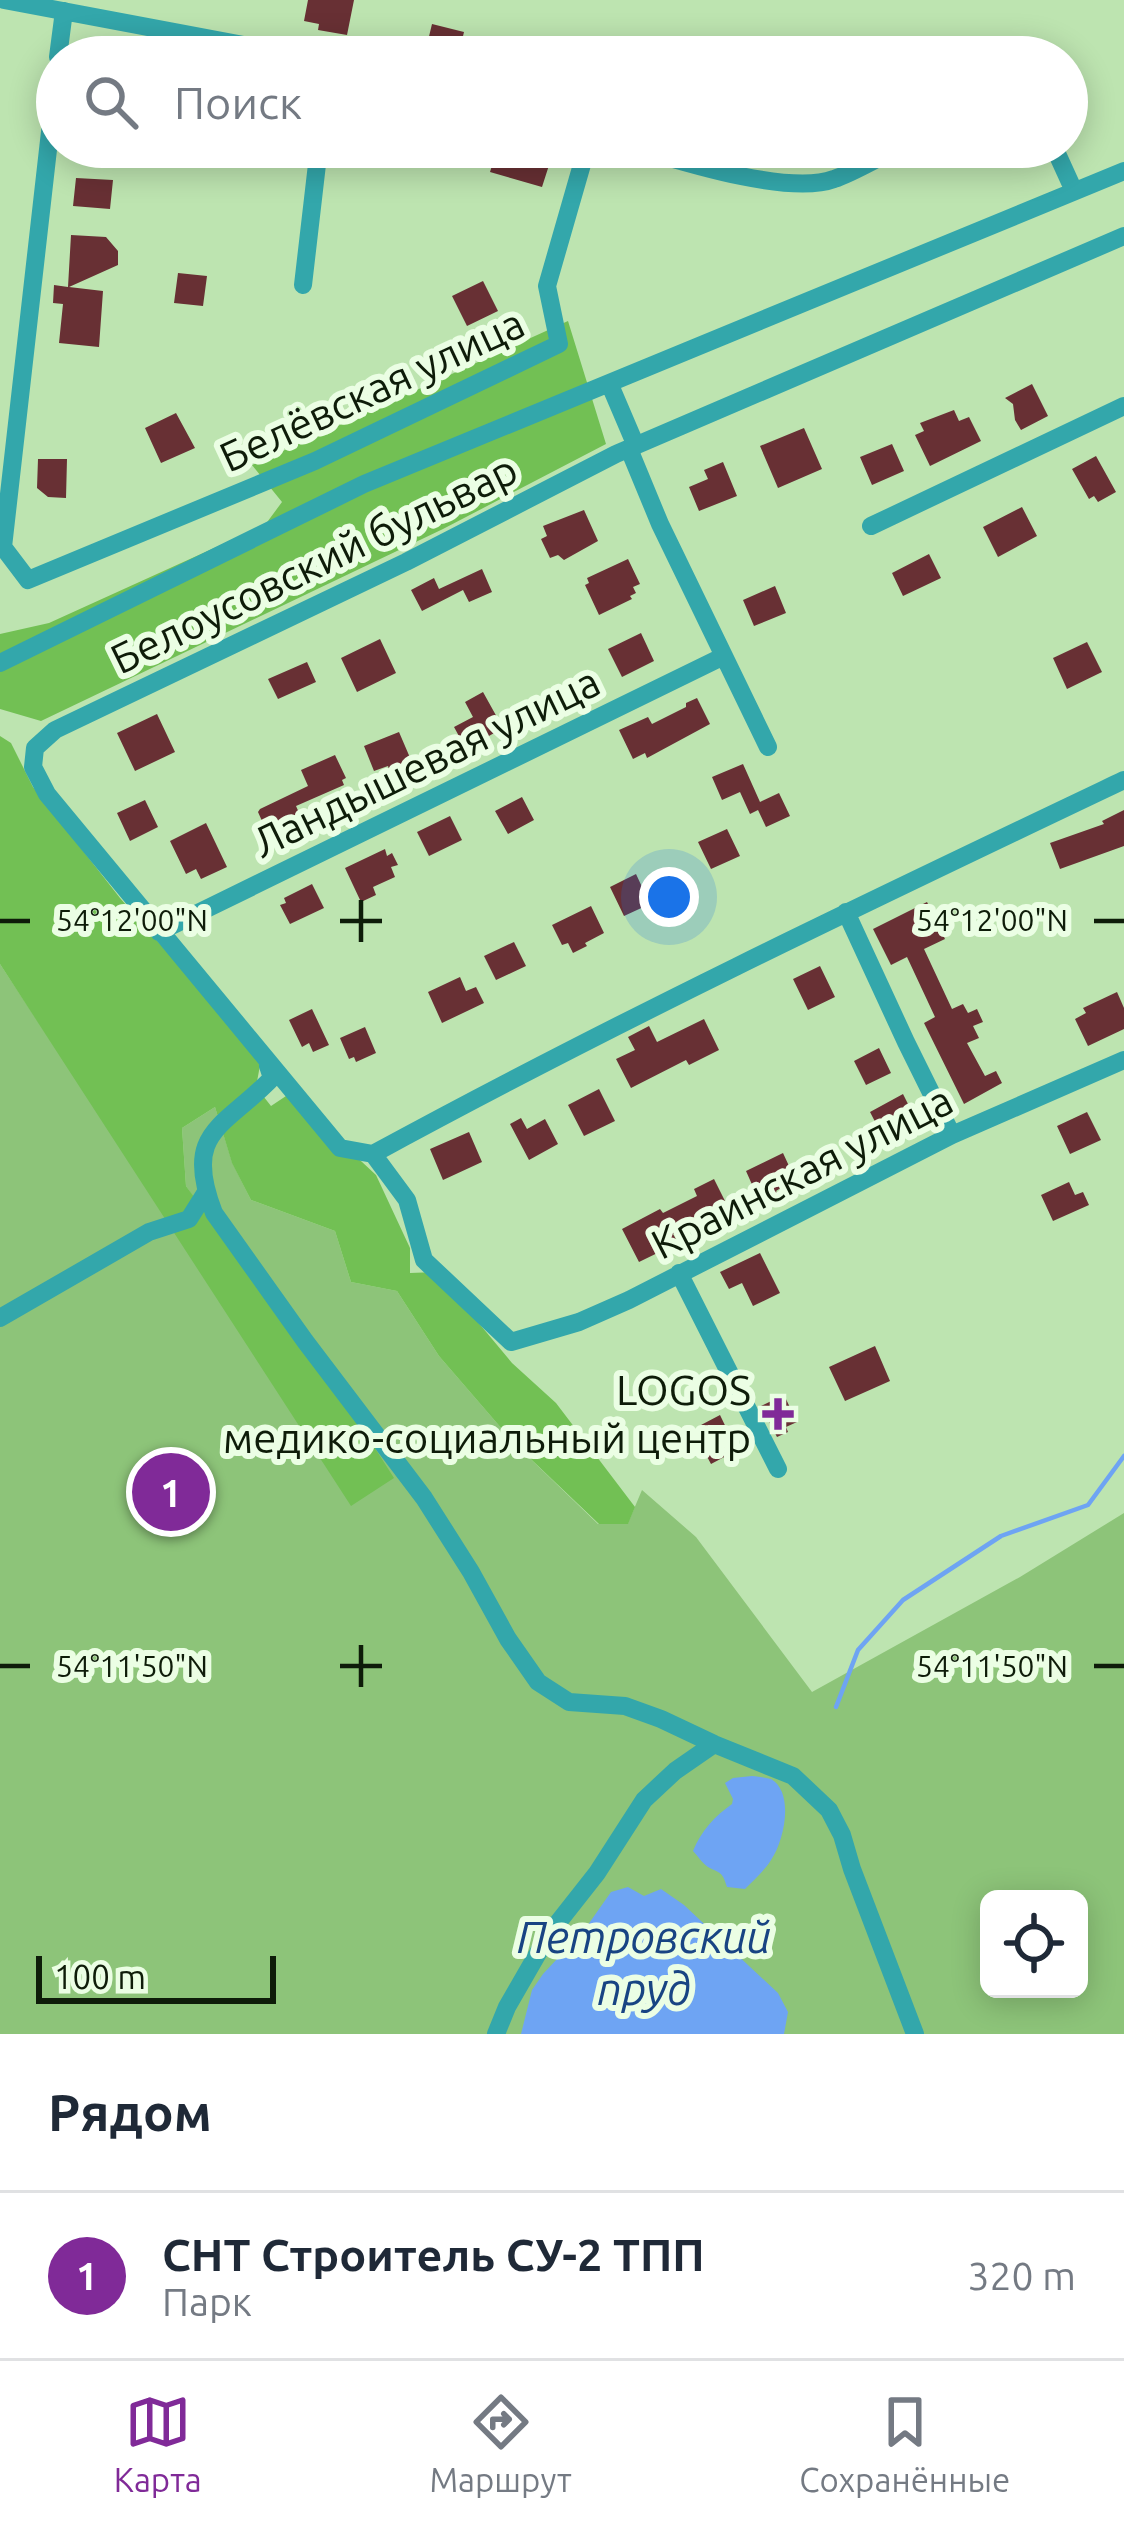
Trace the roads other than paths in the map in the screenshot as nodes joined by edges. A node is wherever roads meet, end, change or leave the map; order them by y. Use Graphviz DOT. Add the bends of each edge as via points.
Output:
graph roads {
  1 [pos="4,0"];
  2 [pos="64,11"];
  3 [pos="61,36"];
  4 [pos="196,36"];
  5 [pos="46,168"];
  6 [pos="317,168"];
  7 [pos="580,168"];
  8 [pos="712,168"];
  9 [pos="857,168"];
  10 [pos="1064,168"];
  11 [pos="1124,171"];
  12 [pos="1074,191"];
  13 [pos="1124,236"];
  14 [pos="303,285"];
  15 [pos="610,385"];
  16 [pos="1124,406"];
  17 [pos="633,447"];
  18 [pos="871,526"];
  19 [pos="724,656"];
  20 [pos="0,663"];
  21 [pos="768,747"];
  22 [pos="1124,780"];
  23 [pos="846,912"];
  24 [pos="159,932"];
  25 [pos="266,1060"];
  26 [pos="1124,1060"];
  27 [pos="952,1136"];
  28 [pos="374,1154"];
  29 [pos="206,1192"];
  30 [pos="679,1273"];
  31 [pos="0,1318"];
  32 [pos="778,1469"];
  33 [pos="714,1744"];
  34 [pos="496,2034"];
  35 [pos="915,2034"];
  1 -- 2 [label="street"];
  2 -- 3 [label="street"];
  2 -- 4 [label="street"];
  5 -- 7 [label="street, Белёвская улица" via="3,548 28,580 315,461 559,344 547,286"];
  6 -- 14 [label="street"];
  8 -- 9 [label="street" via="809,183"];
  10 -- 12 [label="street"];
  11 -- 12 [label="street"];
  12 -- 15 [label="street"];
  13 -- 17 [label="street, Белоусовский бульвар"];
  15 -- 17 [label="street"];
  15 -- 20 [label="street" via="364,484"];
  16 -- 18 [label="street"];
  17 -- 19 [label="street"];
  17 -- 24 [label="street, Белоусовский бульвар" via="55,730 35,748 33,767 47,794"];
  19 -- 21 [label="street"];
  19 -- 24 [label="street, Ландышевая улица"];
  22 -- 23 [label="street"];
  23 -- 27 [label="street"];
  23 -- 28 [label="street"];
  24 -- 25 [label="street"];
  25 -- 28 [label="street" via="340,1148"];
  25 -- 29 [label="street" via="272,1078 222,1120 202,1150"];
  26 -- 27 [label="street, Краинская улица"];
  27 -- 30 [label="street, Краинская улица"];
  28 -- 30 [label="street, Краинская улица" via="407,1200 424,1260 511,1342 579,1322"];
  29 -- 31 [label="street" via="189,1219 149,1232"];
  29 -- 33 [label="street" via="424,1498 538,1682 568,1702 633,1708"];
  30 -- 32 [label="street"];
  33 -- 34 [label="street" via="644,1800 549,1934"];
  33 -- 35 [label="street" via="793,1777 829,1810"];
}
